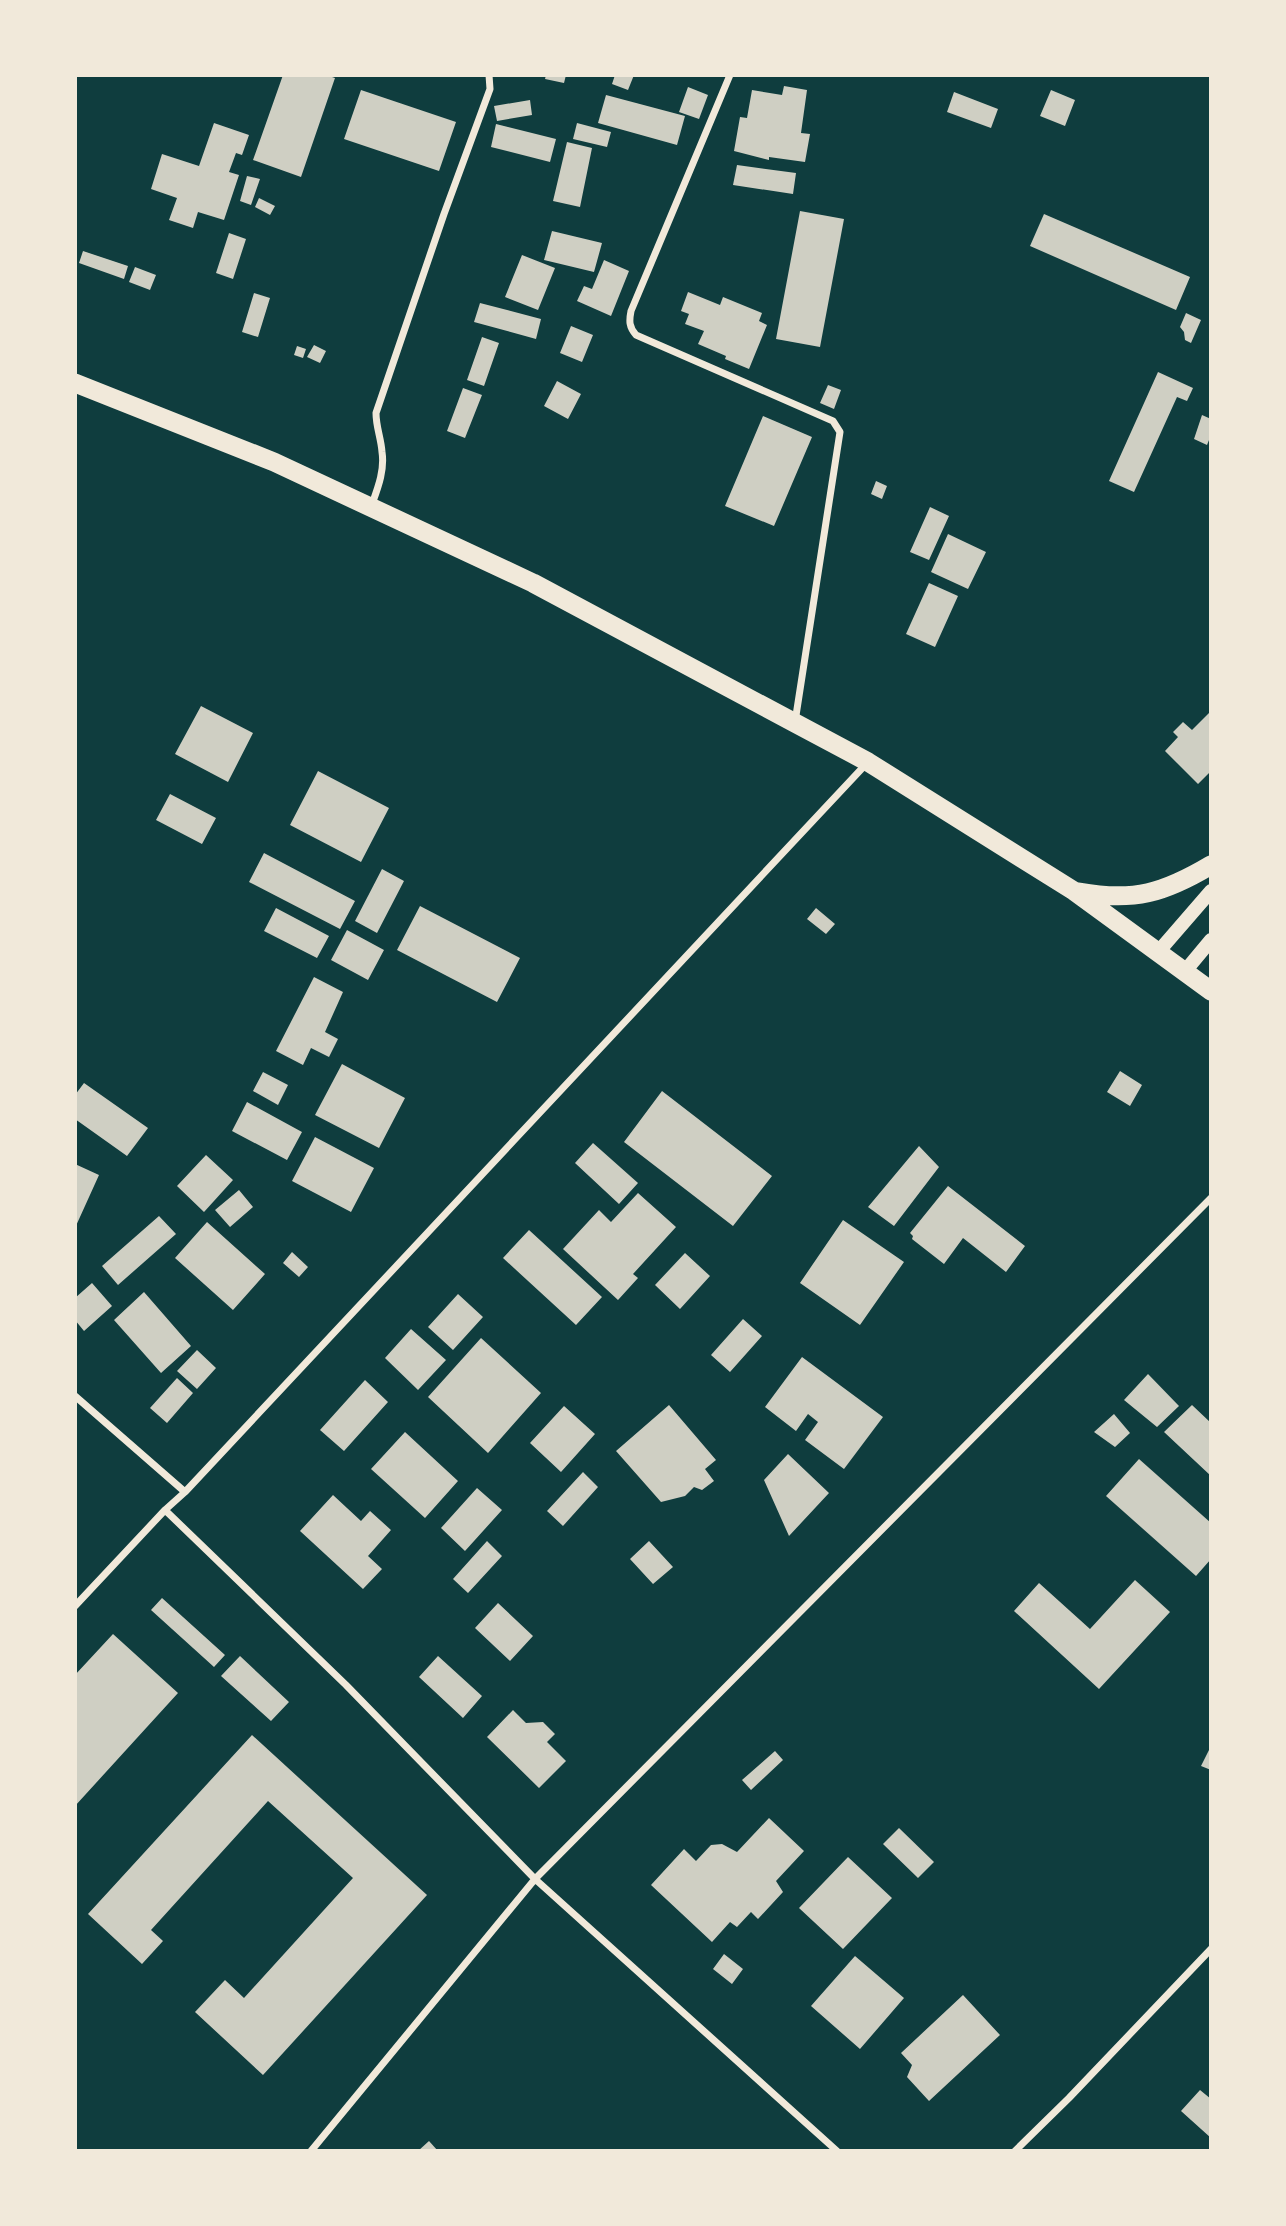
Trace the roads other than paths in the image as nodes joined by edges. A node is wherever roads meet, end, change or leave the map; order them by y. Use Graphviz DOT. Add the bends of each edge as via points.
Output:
graph roads {
  1 [pos="489,75"];
  2 [pos="730,75"];
  3 [pos="75,383"];
  4 [pos="371,507"];
  5 [pos="795,723"];
  6 [pos="868,762"];
  7 [pos="1211,865"];
  8 [pos="1074,891"];
  9 [pos="1211,891"];
  10 [pos="1211,940"];
  11 [pos="1159,951"];
  12 [pos="1185,970"];
  13 [pos="1211,991"];
  14 [pos="1211,1198"];
  15 [pos="75,1396"];
  16 [pos="185,1492"];
  17 [pos="165,1510"];
  18 [pos="75,1606"];
  19 [pos="535,1879"];
  20 [pos="1211,1949"];
  21 [pos="311,2151"];
  22 [pos="837,2151"];
  23 [pos="1015,2151"];
  1 -- 4 [label="street" via="490,89 376,413 383,453 381,481"];
  2 -- 5 [label="street" via="629,322 636,335 833,421 840,432"];
  3 -- 4 [label="highway" via="274,462"];
  4 -- 5 [label="highway" via="533,583"];
  5 -- 6 [label="highway"];
  6 -- 8 [label="highway"];
  6 -- 16 [label="street"];
  7 -- 8 [label="highway" via="1154,893"];
  8 -- 11 [label="highway"];
  9 -- 11 [label="main road"];
  10 -- 12 [label="main road"];
  11 -- 12 [label="highway"];
  12 -- 13 [label="highway"];
  14 -- 19 [label="street"];
  15 -- 16 [label="street"];
  16 -- 17 [label="street"];
  17 -- 18 [label="street"];
  17 -- 19 [label="street" via="346,1685"];
  19 -- 21 [label="street"];
  19 -- 22 [label="street"];
  20 -- 23 [label="street"];
}
